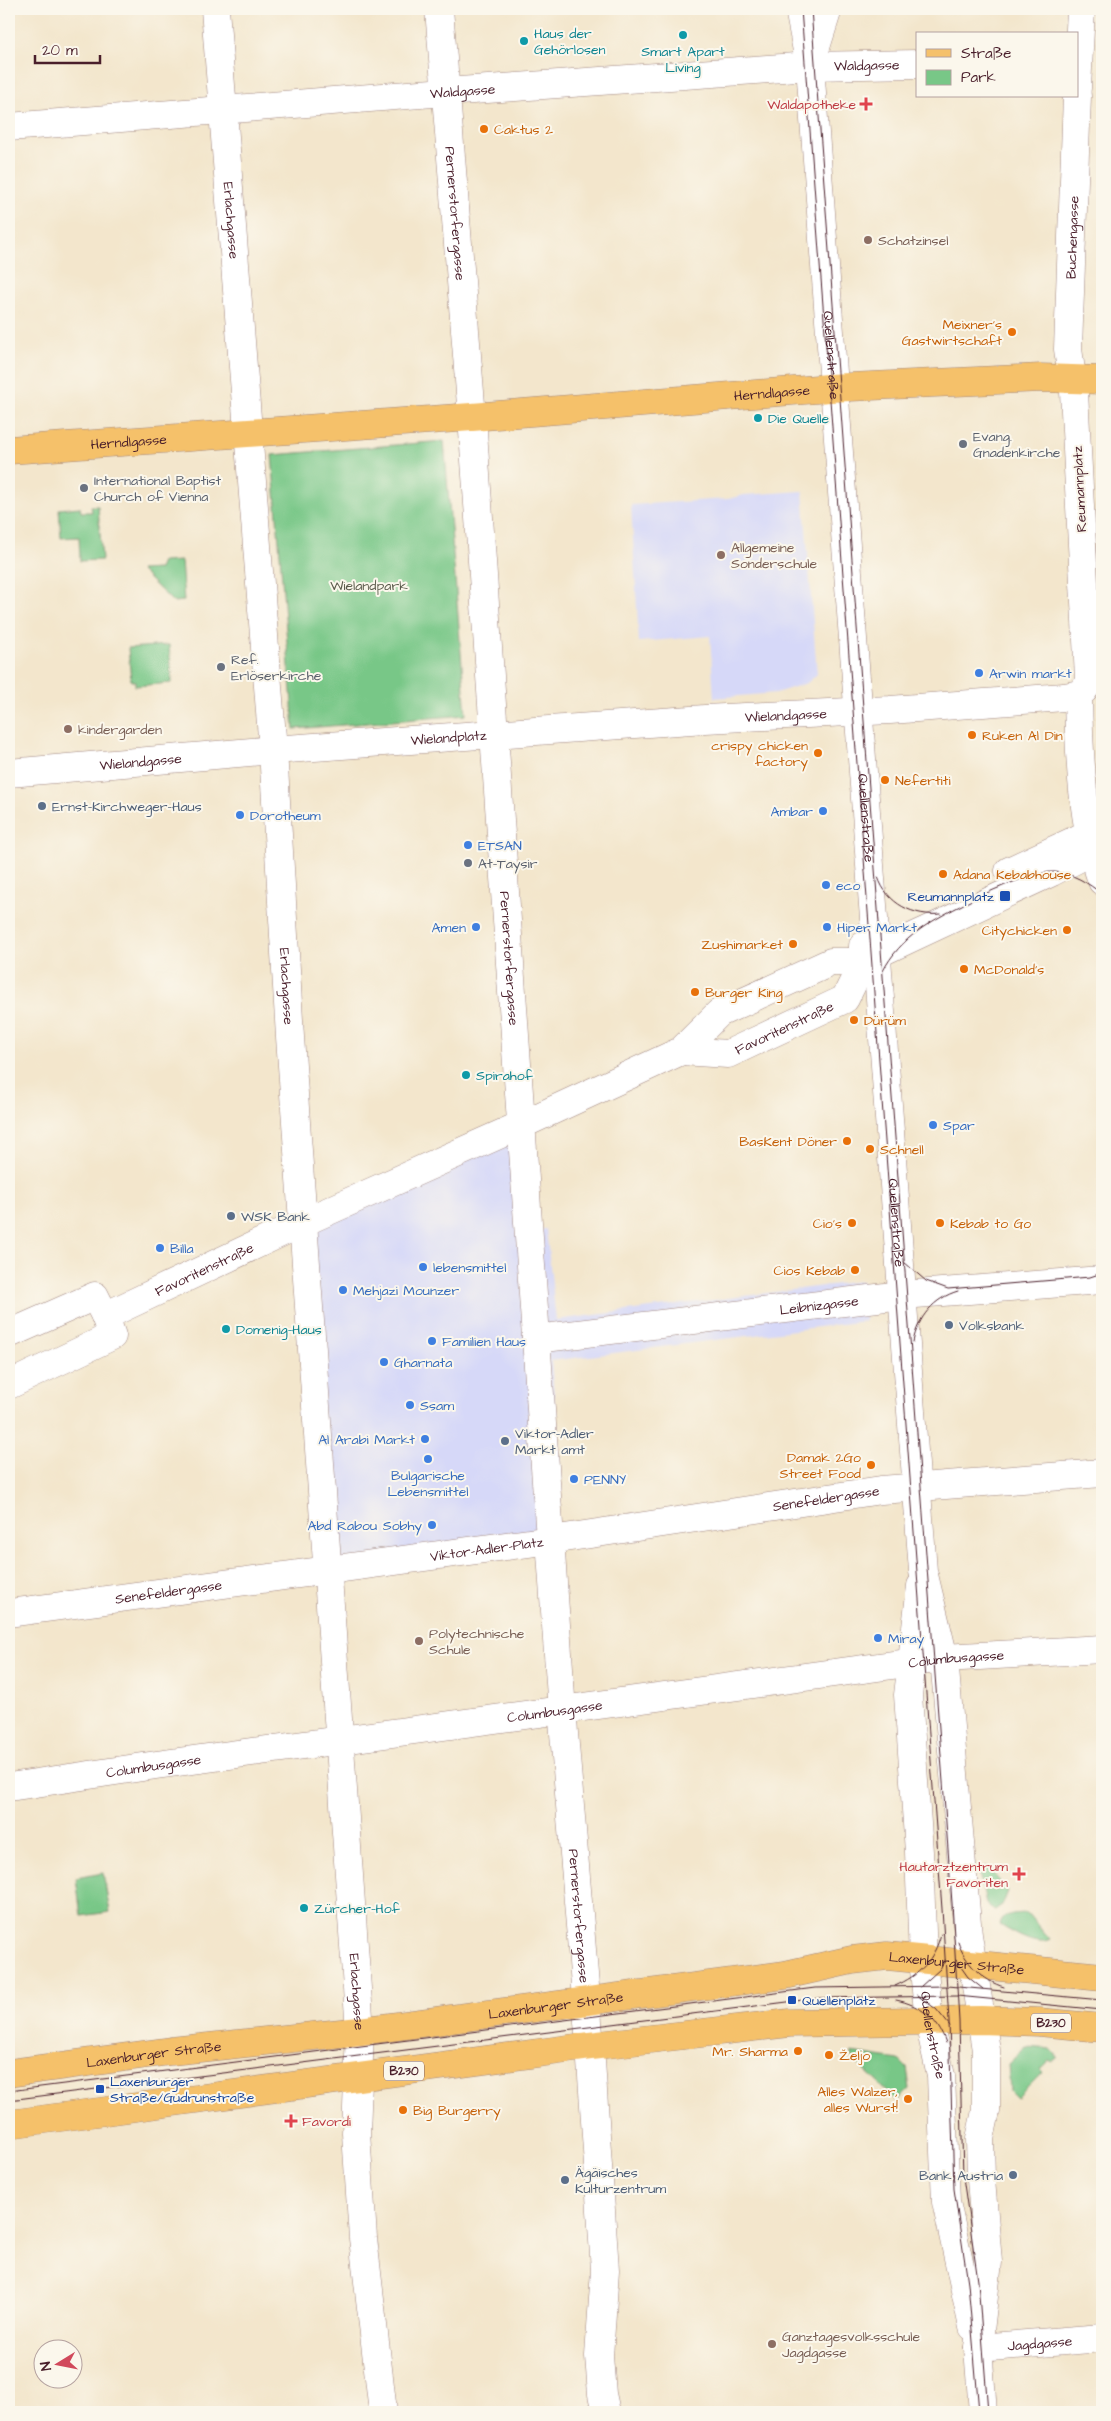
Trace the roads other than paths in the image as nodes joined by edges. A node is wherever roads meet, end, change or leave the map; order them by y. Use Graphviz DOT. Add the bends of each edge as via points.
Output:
graph roads {
  1 [pos="215,9"];
  2 [pos="440,9"];
  3 [pos="799,9"];
  4 [pos="828,9"];
  5 [pos="1081,9"];
  6 [pos="1086,60"];
  7 [pos="916,64"];
  8 [pos="810,66"];
  9 [pos="1078,85"];
  10 [pos="445,92"];
  11 [pos="1077,98"];
  12 [pos="223,111"];
  13 [pos="9,126"];
  14 [pos="1072,379"];
  15 [pos="1102,380"];
  16 [pos="833,388"];
  17 [pos="472,417"];
  18 [pos="250,432"];
  19 [pos="9,450"];
  20 [pos="1078,695"];
  21 [pos="857,712"];
  22 [pos="493,734"];
  23 [pos="273,750"];
  24 [pos="9,773"];
  25 [pos="1094,844"];
  26 [pos="1009,871"];
  27 [pos="1102,881"];
  28 [pos="861,920"];
  29 [pos="870,958"];
  30 [pos="681,1051"];
  31 [pos="521,1125"];
  32 [pos="304,1222"];
  33 [pos="1102,1280"];
  34 [pos="902,1295"];
  35 [pos="105,1316"];
  36 [pos="9,1334"];
  37 [pos="536,1339"];
  38 [pos="9,1385"];
  39 [pos="1102,1473"];
  40 [pos="918,1486"];
  41 [pos="551,1540"];
  42 [pos="328,1569"];
  43 [pos="923,1571"];
  44 [pos="9,1613"];
  45 [pos="1102,1649"];
  46 [pos="944,1658"];
  47 [pos="910,1663"];
  48 [pos="562,1711"];
  49 [pos="339,1740"];
  50 [pos="9,1787"];
  51 [pos="923,1959"];
  52 [pos="973,1963"];
  53 [pos="1102,1977"];
  54 [pos="586,2001"];
  55 [pos="981,2020"];
  56 [pos="929,2022"];
  57 [pos="1102,2028"];
  58 [pos="360,2031"];
  59 [pos="590,2046"];
  60 [pos="9,2073"];
  61 [pos="357,2077"];
  62 [pos="9,2124"];
  63 [pos="1102,2338"];
  64 [pos="978,2347"];
  65 [pos="383,2412"];
  66 [pos="606,2412"];
  67 [pos="983,2412"];
  1 -- 12 [label="street, Erlachgasse"];
  2 -- 10 [label="street, Pernerstorfergasse"];
  3 -- 8 [label="street, Quellenstraße"];
  4 -- 8 [label="street, Quellenstraße"];
  5 -- 6 [label="street"];
  6 -- 9 [label="street"];
  7 -- 8 [label="street, Waldgasse"];
  8 -- 10 [label="street, Waldgasse"];
  8 -- 16 [label="street, Quellenstraße"];
  10 -- 12 [label="street, Waldgasse"];
  10 -- 17 [label="street, Pernerstorfergasse"];
  11 -- 14 [label="street, Buchengasse" via="1068,349"];
  12 -- 13 [label="street, Waldgasse"];
  12 -- 18 [label="street, Erlachgasse"];
  14 -- 15 [label="main road"];
  14 -- 16 [label="main road, Herndlgasse"];
  14 -- 20 [label="street, Reumannplatz" via="1089,678 1088,686"];
  16 -- 17 [label="main road, Herndlgasse"];
  16 -- 21 [label="street, Quellenstraße"];
  17 -- 18 [label="main road"];
  17 -- 22 [label="street, Wielandplatz"];
  18 -- 19 [label="main road, Herndlgasse"];
  18 -- 23 [label="street"];
  20 -- 21 [label="street, Wielandgasse"];
  20 -- 25 [label="street"];
  21 -- 22 [label="street, Wielandgasse"];
  21 -- 29 [label="street, Quellenstraße"];
  22 -- 23 [label="street, Wielandplatz"];
  22 -- 31 [label="street, Pernerstorfergasse"];
  23 -- 24 [label="street, Wielandgasse"];
  23 -- 32 [label="street, Erlachgasse"];
  25 -- 26 [label="street"];
  25 -- 27 [label="street"];
  25 -- 29 [label="street, Favoritenstraße"];
  28 -- 29 [label="street, Favoritenstraße"];
  29 -- 30 [label="street, Favoritenstraße" via="831,962 719,1013"];
  29 -- 30 [label="street, Favoritenstraße" via="845,999 728,1054"];
  29 -- 34 [label="street, Quellenstraße"];
  30 -- 31 [label="street, Favoritenstraße"];
  31 -- 32 [label="street"];
  31 -- 37 [label="street, Viktor-Adler-Platz"];
  32 -- 35 [label="street, Favoritenstraße"];
  32 -- 42 [label="street"];
  33 -- 34 [label="street, Leibnizgasse"];
  34 -- 37 [label="street, Leibnizgasse"];
  34 -- 40 [label="street, Quellenstraße"];
  35 -- 36 [label="street" via="95,1296"];
  35 -- 38 [label="street" via="112,1336"];
  37 -- 41 [label="street, Viktor-Adler-Platz"];
  39 -- 40 [label="street, Senefeldergasse"];
  40 -- 41 [label="street, Senefeldergasse"];
  40 -- 43 [label="street, Quellenstraße"];
  41 -- 42 [label="street, Viktor-Adler-Platz"];
  41 -- 48 [label="street, Pernerstorfergasse"];
  42 -- 44 [label="street, Senefeldergasse"];
  42 -- 49 [label="street, Erlachgasse"];
  43 -- 46 [label="street, Quellenstraße"];
  43 -- 47 [label="street, Quellenstraße"];
  45 -- 46 [label="street, Columbusgasse"];
  46 -- 47 [label="street, Columbusgasse"];
  46 -- 52 [label="street, Quellenstraße"];
  47 -- 48 [label="street, Columbusgasse"];
  47 -- 51 [label="street, Quellenstraße" via="909,1727"];
  48 -- 49 [label="street, Columbusgasse"];
  48 -- 54 [label="street, Pernerstorfergasse"];
  49 -- 50 [label="street, Columbusgasse"];
  49 -- 58 [label="street, Erlachgasse"];
  51 -- 52 [label="main road, Laxenburger Straße"];
  51 -- 54 [label="main road, Laxenburger Straße" via="887,1956 860,1959 785,1976"];
  51 -- 56 [label="street, Quellenstraße"];
  52 -- 53 [label="main road, Laxenburger Straße"];
  52 -- 55 [label="street, Quellenstraße"];
  54 -- 58 [label="main road, Laxenburger Straße"];
  54 -- 59 [label="street, Pernerstorfergasse"];
  55 -- 56 [label="main road, B230"];
  55 -- 57 [label="main road, B230"];
  55 -- 64 [label="street, Quellenstraße" via="986,2050 986,2110 980,2139 988,2262"];
  56 -- 59 [label="main road, B230" via="794,2022"];
  56 -- 64 [label="street, Quellenstraße" via="941,2076 946,2202"];
  58 -- 60 [label="main road, Laxenburger Straße" via="171,2051"];
  58 -- 61 [label="street, Erlachgasse"];
  59 -- 61 [label="main road, B230"];
  59 -- 66 [label="street, Pernerstorfergasse" via="605,2270 599,2356"];
  61 -- 62 [label="main road, B230"];
  61 -- 65 [label="street, Erlachgasse" via="356,2133 363,2238"];
  63 -- 64 [label="street, Jagdgasse"];
  64 -- 67 [label="street, Quellenstraße"];
}
